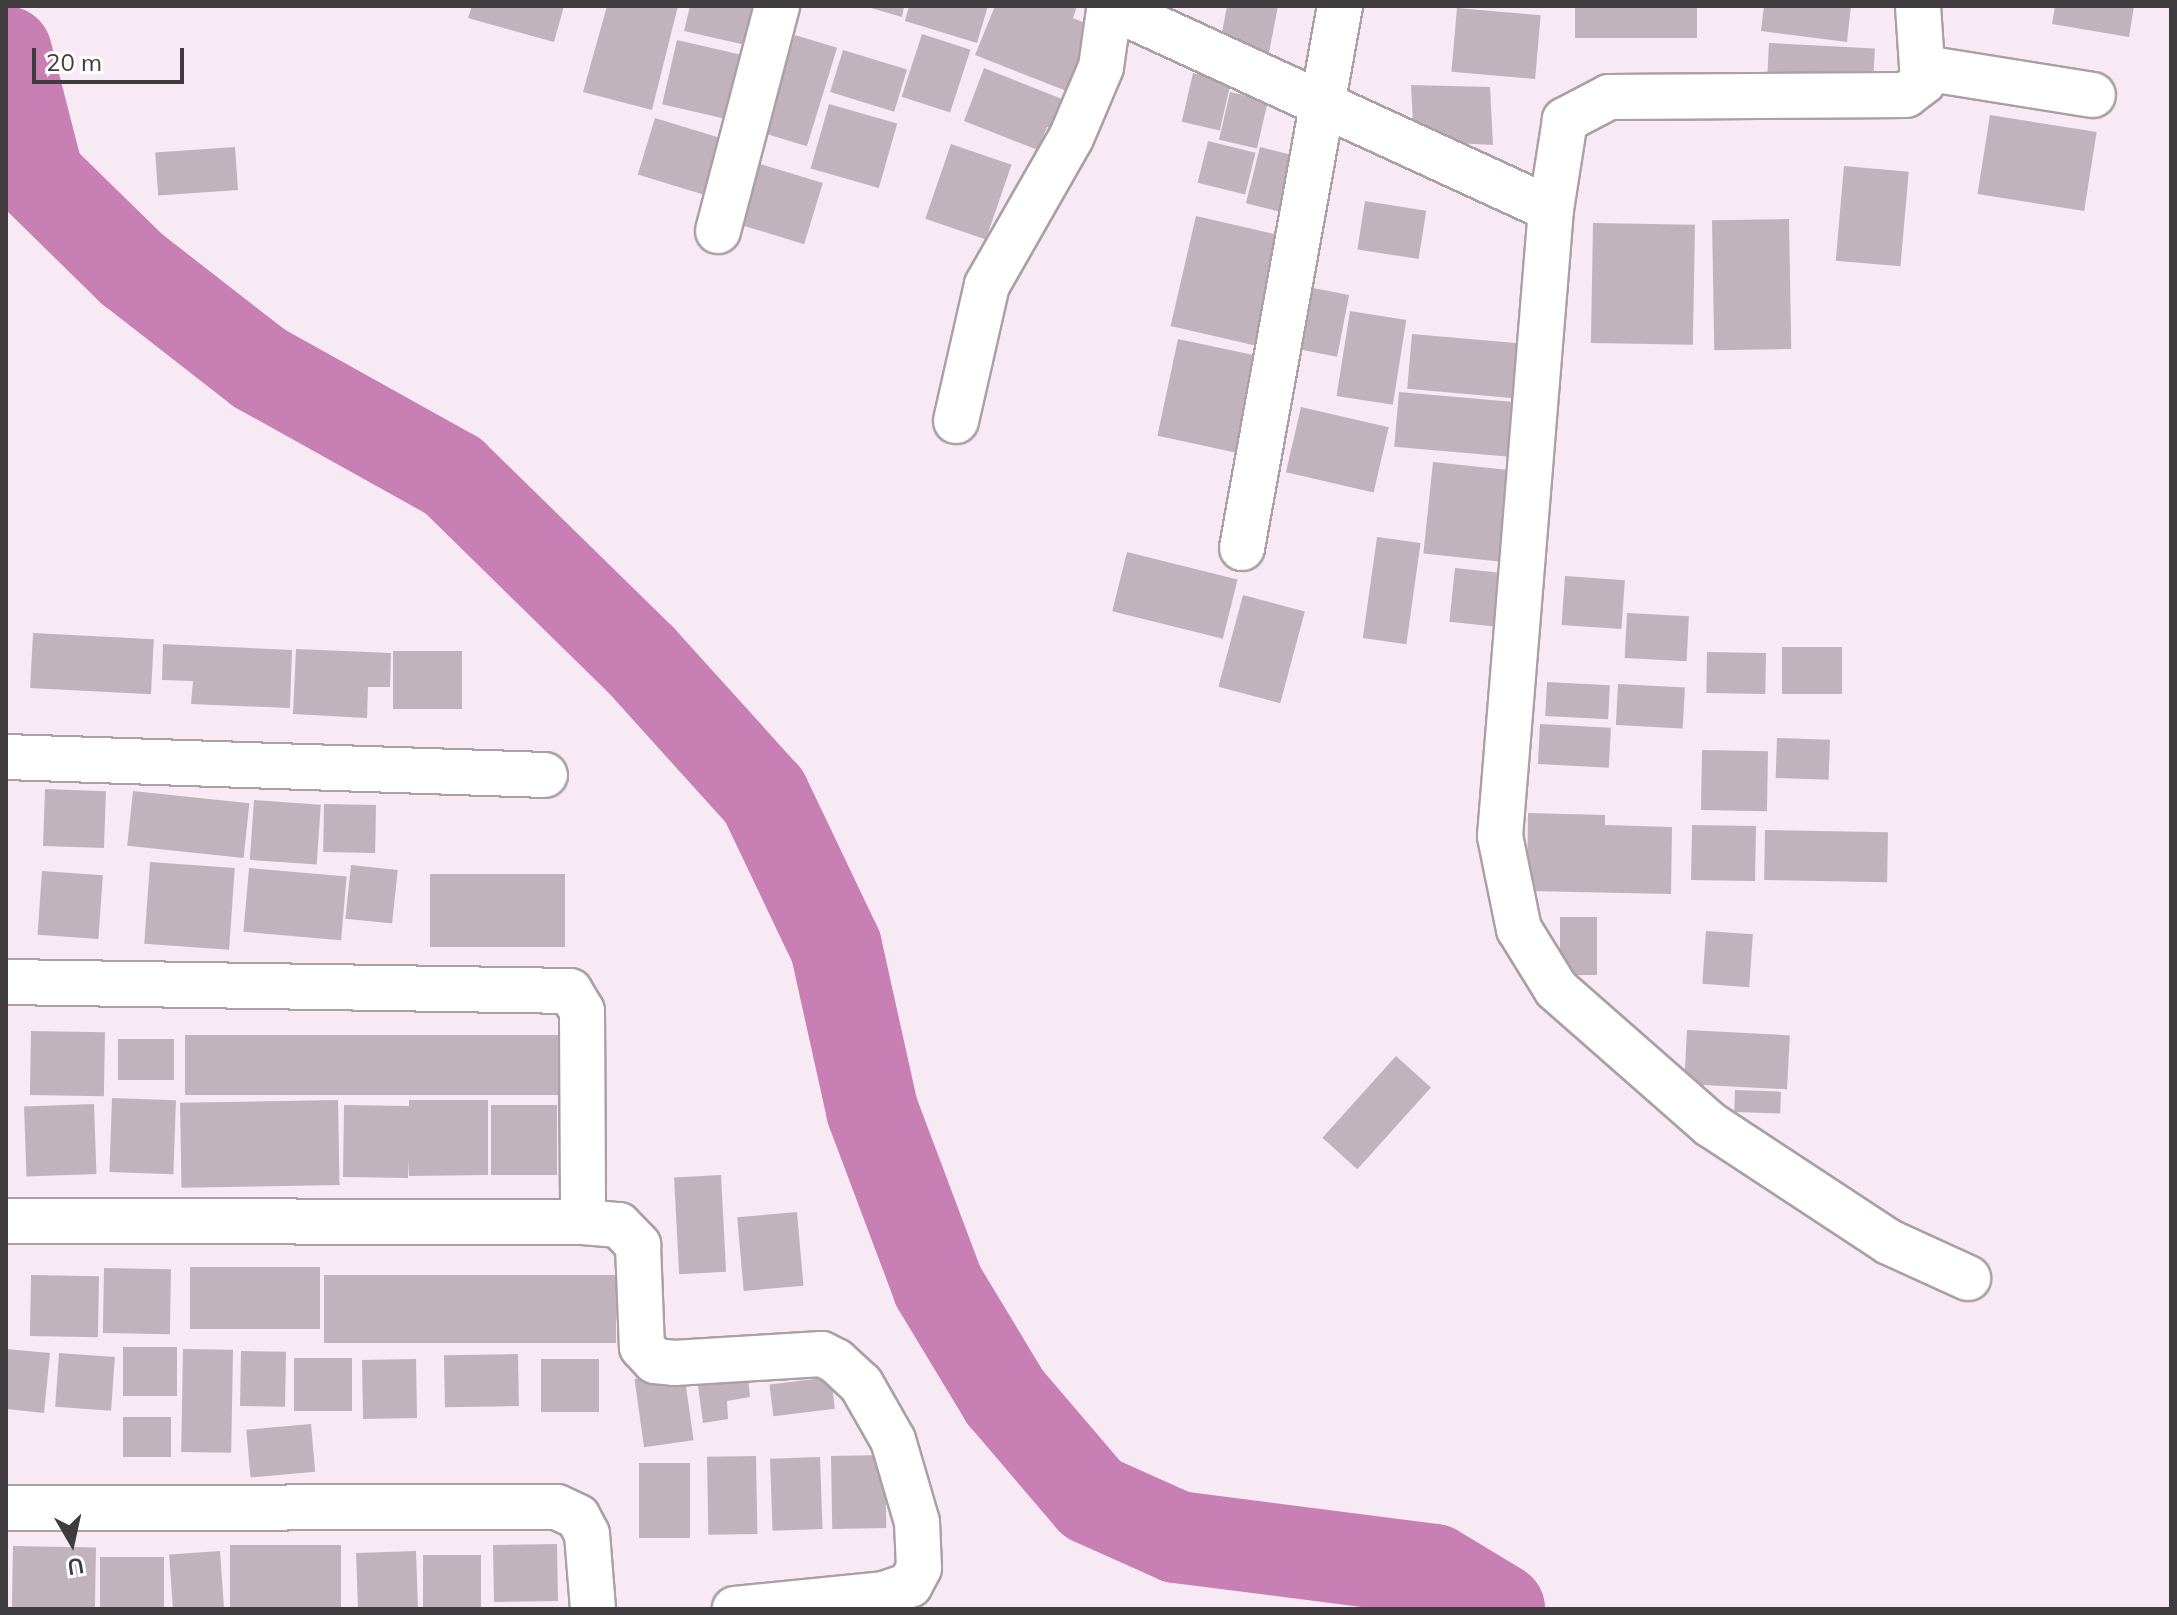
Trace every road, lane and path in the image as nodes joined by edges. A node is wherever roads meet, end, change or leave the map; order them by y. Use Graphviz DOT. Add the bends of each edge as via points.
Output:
graph roads {
  1 [pos="777,6"];
  2 [pos="1340,6"];
  3 [pos="1918,6"];
  4 [pos="1109,9"];
  5 [pos="1924,68"];
  6 [pos="2093,95"];
  7 [pos="1322,109"];
  8 [pos="1551,209"];
  9 [pos="718,231"];
  10 [pos="956,421"];
  11 [pos="1242,548"];
  12 [pos="6,757"];
  13 [pos="545,775"];
  14 [pos="6,982"];
  15 [pos="6,1221"];
  16 [pos="583,1222"];
  17 [pos="1968,1278"];
  18 [pos="6,1508"];
  19 [pos="593,1609"];
  20 [pos="735,1609"];
  1 -- 9 [label="street"];
  2 -- 7 [label="street"];
  3 -- 5 [label="street"];
  4 -- 7 [label="street"];
  4 -- 10 [label="street" via="1101,67 1071,138 987,285"];
  5 -- 6 [label="street"];
  5 -- 8 [label="street" via="1915,92 1890,97 1595,99 1565,120"];
  7 -- 8 [label="street"];
  7 -- 11 [label="street"];
  8 -- 17 [label="street" via="1500,836 1519,929 1556,989 1711,1125 1889,1242"];
  12 -- 13 [label="street"];
  14 -- 16 [label="street" via="570,991 582,1011"];
  15 -- 16 [label="street"];
  16 -- 20 [label="street" via="619,1225 638,1245 642,1347 655,1361 822,1354 848,1368 893,1440 921,1547 910,1585 884,1594"];
  18 -- 19 [label="street" via="557,1507 578,1517 587,1534"];
}
